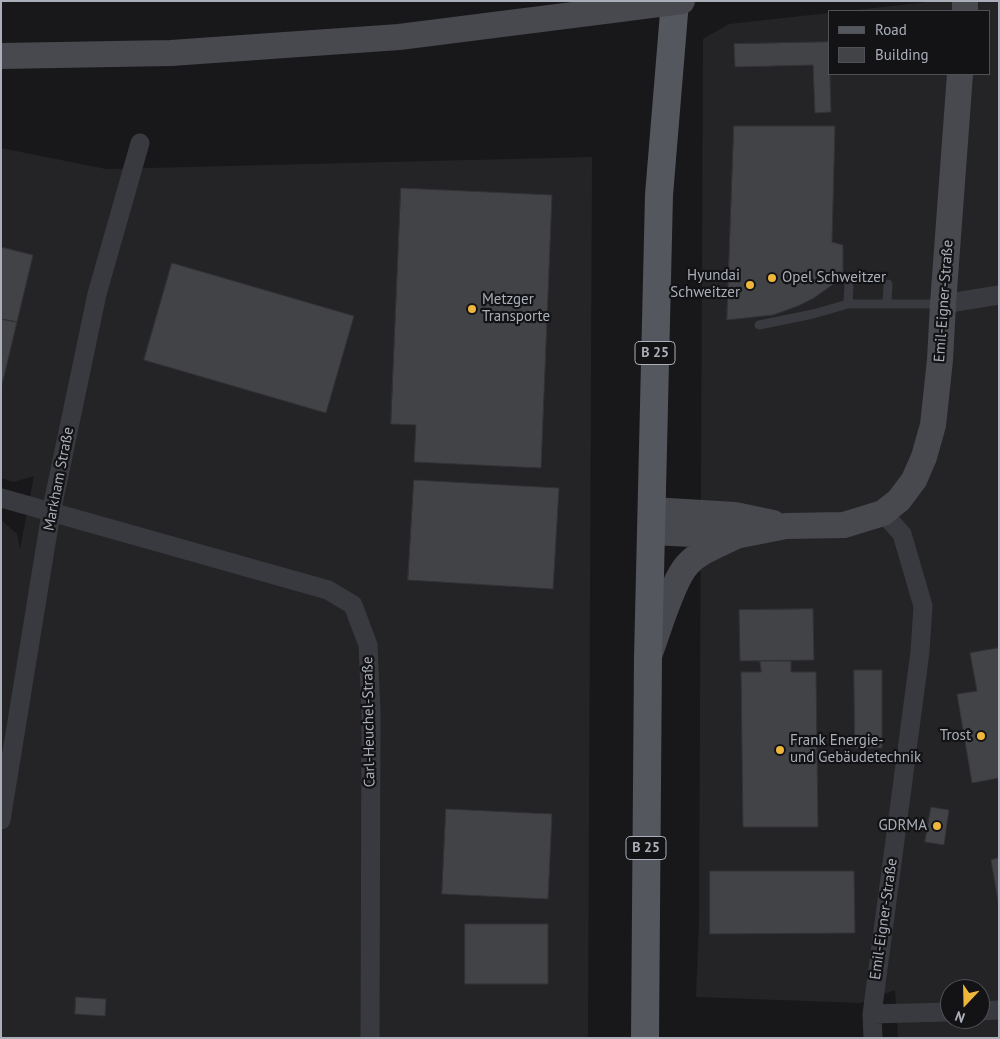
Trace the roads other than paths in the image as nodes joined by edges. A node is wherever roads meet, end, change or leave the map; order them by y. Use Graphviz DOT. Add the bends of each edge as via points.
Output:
graph roads {
  1 [pos="675,1"];
  2 [pos="682,1"];
  3 [pos="1,56"];
  4 [pos="960,75"];
  5 [pos="140,143"];
  6 [pos="849,284"];
  7 [pos="888,284"];
  8 [pos="999,295"];
  9 [pos="887,303"];
  10 [pos="848,304"];
  11 [pos="943,304"];
  12 [pos="759,325"];
  13 [pos="1,498"];
  14 [pos="51,513"];
  15 [pos="883,513"];
  16 [pos="651,521"];
  17 [pos="786,526"];
  18 [pos="735,536"];
  19 [pos="648,658"];
  20 [pos="1,820"];
  21 [pos="940,1012"];
  22 [pos="872,1014"];
  23 [pos="370,1038"];
  24 [pos="644,1038"];
  25 [pos="873,1038"];
  1 -- 16 [label="main road, B 25" via="659,195"];
  2 -- 3 [label="main road, bridge" via="399,37 171,53"];
  4 -- 11 [label="main road, Emil-Eigner-Straße"];
  5 -- 14 [label="street, Markham Straße" via="97,294"];
  6 -- 10 [label="lane"];
  7 -- 9 [label="lane"];
  8 -- 11 [label="street"];
  9 -- 10 [label="lane"];
  9 -- 11 [label="lane"];
  10 -- 12 [label="lane"];
  11 -- 15 [label="main road, Emil-Eigner-Straße" via="933,425 924,457 914,480 899,500"];
  13 -- 14 [label="street, Carl-Heuchel-Straße"];
  14 -- 20 [label="street, Markham Straße"];
  14 -- 23 [label="street, Carl-Heuchel-Straße" via="328,590 353,605 368,645"];
  15 -- 17 [label="main road, Emil-Eigner-Straße" via="844,525"];
  15 -- 22 [label="street, Emil-Eigner-Straße" via="902,534 924,606"];
  16 -- 17 [label="main road, Emil-Eigner-Straße" via="735,516"];
  16 -- 18 [label="main road, Emil-Eigner-Straße"];
  16 -- 19 [label="main road, B 25"];
  17 -- 18 [label="main road, Emil-Eigner-Straße"];
  18 -- 19 [label="main road, Emil-Eigner-Straße" via="700,554 686,566"];
  19 -- 24 [label="main road, B 25"];
  21 -- 22 [label="street"];
  22 -- 25 [label="street, Emil-Eigner-Straße"];
}
